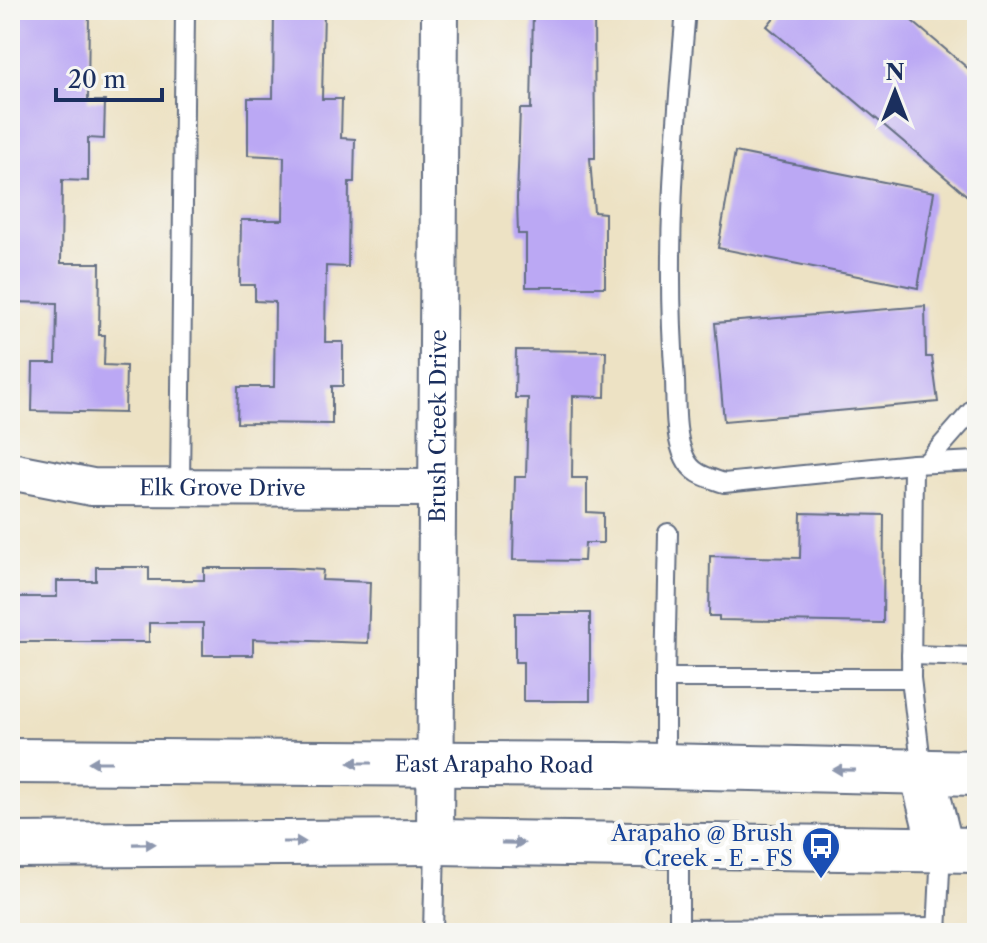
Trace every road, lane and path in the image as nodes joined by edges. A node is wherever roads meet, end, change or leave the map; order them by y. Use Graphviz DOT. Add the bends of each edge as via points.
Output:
graph roads {
  1 [pos="185,10"];
  2 [pos="440,10"];
  3 [pos="686,10"];
  4 [pos="977,405"];
  5 [pos="977,461"];
  6 [pos="920,463"];
  7 [pos="10,471"];
  8 [pos="180,487"];
  9 [pos="436,488"];
  10 [pos="668,533"];
  11 [pos="911,655"];
  12 [pos="977,657"];
  13 [pos="665,678"];
  14 [pos="911,678"];
  15 [pos="10,761"];
  16 [pos="438,763"];
  17 [pos="665,765"];
  18 [pos="922,772"];
  19 [pos="977,773"];
  20 [pos="435,842"];
  21 [pos="10,845"];
  22 [pos="679,845"];
  23 [pos="959,850"];
  24 [pos="938,930"];
  25 [pos="679,931"];
  26 [pos="433,933"];
  1 -- 8 [label="lane"];
  2 -- 9 [label="street, Brush Creek Drive"];
  3 -- 6 [label="lane" via="669,236 671,329 684,457 696,474 724,483"];
  4 -- 6 [label="lane"];
  5 -- 6 [label="lane"];
  6 -- 11 [label="lane"];
  7 -- 8 [label="street, Elk Grove Drive" via="92,487"];
  8 -- 9 [label="street, Elk Grove Drive"];
  9 -- 16 [label="street, Brush Creek Drive"];
  10 -- 13 [label="lane"];
  11 -- 12 [label="lane"];
  11 -- 14 [label="lane"];
  13 -- 14 [label="lane"];
  13 -- 17 [label="lane"];
  14 -- 18 [label="lane"];
  16 -- 15 [label="main road, East Arapaho Road, one-way"];
  16 -- 17 [label="main road, East Arapaho Road"];
  16 -- 20 [label="street, Brush Creek Drive"];
  18 -- 17 [label="main road, East Arapaho Road, one-way"];
  18 -- 19 [label="main road, East Arapaho Road"];
  18 -- 23 [label="main road"];
  21 -- 20 [label="main road, one-way"];
  20 -- 22 [label="main road, one-way"];
  20 -- 26 [label="lane"];
  22 -- 23 [label="main road"];
  22 -- 25 [label="lane"];
  23 -- 24 [label="lane"];
  24 -- 25 [label="lane"];
}
